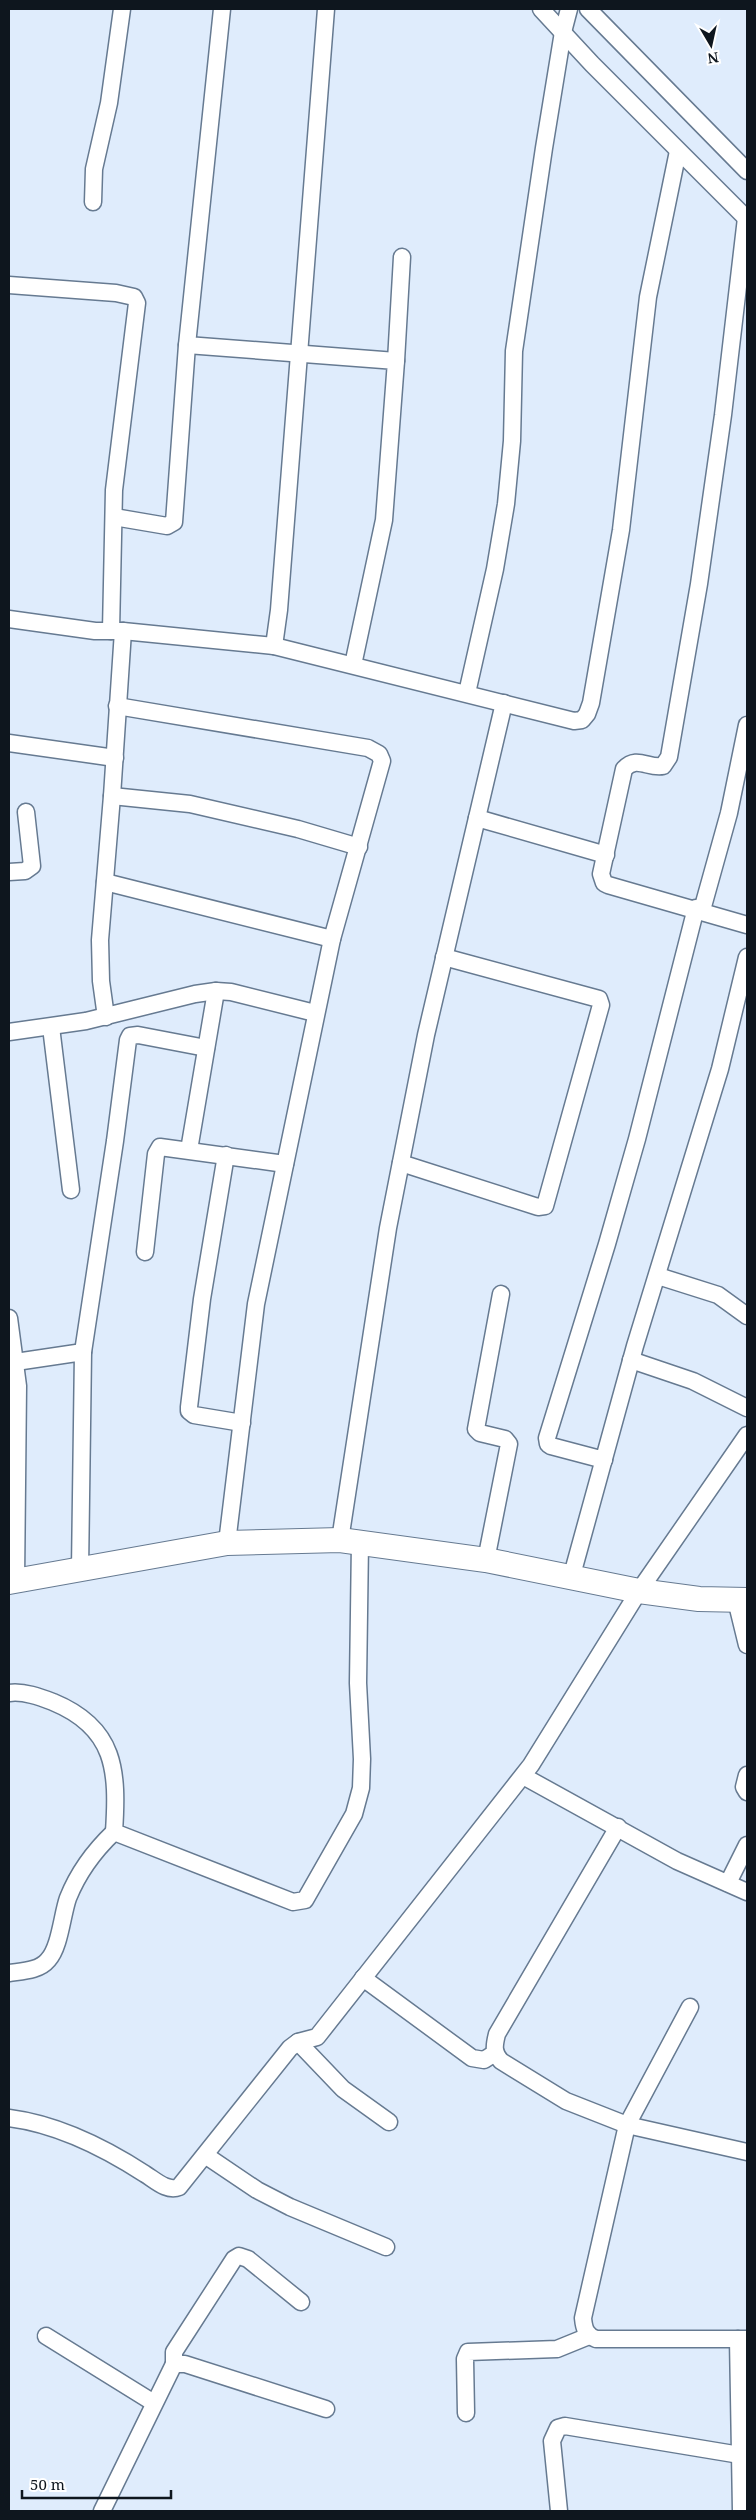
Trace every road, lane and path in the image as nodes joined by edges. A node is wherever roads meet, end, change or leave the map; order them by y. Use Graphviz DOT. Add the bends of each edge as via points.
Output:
graph roads {
  1 [pos="122,9"];
  2 [pos="222,9"];
  3 [pos="326,9"];
  4 [pos="541,9"];
  5 [pos="569,9"];
  6 [pos="588,9"];
  7 [pos="563,32"];
  8 [pos="678,151"];
  9 [pos="747,171"];
  10 [pos="93,202"];
  11 [pos="747,219"];
  12 [pos="402,257"];
  13 [pos="9,285"];
  14 [pos="186,344"];
  15 [pos="298,354"];
  16 [pos="396,361"];
  17 [pos="114,517"];
  18 [pos="9,619"];
  19 [pos="117,631"];
  20 [pos="274,646"];
  21 [pos="353,665"];
  22 [pos="467,693"];
  23 [pos="504,702"];
  24 [pos="117,706"];
  25 [pos="747,725"];
  26 [pos="9,742"];
  27 [pos="115,758"];
  28 [pos="112,796"];
  29 [pos="26,812"];
  30 [pos="477,818"];
  31 [pos="359,847"];
  32 [pos="606,855"];
  33 [pos="9,872"];
  34 [pos="105,882"];
  35 [pos="699,909"];
  36 [pos="747,925"];
  37 [pos="332,939"];
  38 [pos="444,957"];
  39 [pos="747,957"];
  40 [pos="216,991"];
  41 [pos="315,1013"];
  42 [pos="106,1017"];
  43 [pos="52,1027"];
  44 [pos="9,1032"];
  45 [pos="206,1048"];
  46 [pos="188,1150"];
  47 [pos="226,1156"];
  48 [pos="401,1163"];
  49 [pos="285,1164"];
  50 [pos="71,1190"];
  51 [pos="145,1252"];
  52 [pos="658,1276"];
  53 [pos="501,1294"];
  54 [pos="747,1316"];
  55 [pos="9,1318"];
  56 [pos="83,1352"];
  57 [pos="632,1360"];
  58 [pos="12,1363"];
  59 [pos="747,1408"];
  60 [pos="242,1423"];
  61 [pos="747,1435"];
  62 [pos="604,1460"];
  63 [pos="350,1541"];
  64 [pos="227,1543"];
  65 [pos="486,1560"];
  66 [pos="80,1570"];
  67 [pos="572,1575"];
  68 [pos="13,1582"];
  69 [pos="639,1591"];
  70 [pos="742,1600"];
  71 [pos="747,1645"];
  72 [pos="9,1693"];
  73 [pos="747,1775"];
  74 [pos="523,1776"];
  75 [pos="747,1792"];
  76 [pos="618,1827"];
  77 [pos="114,1832"];
  78 [pos="747,1845"];
  79 [pos="728,1883"];
  80 [pos="747,1892"];
  81 [pos="9,1973"];
  82 [pos="362,1978"];
  83 [pos="690,2007"];
  84 [pos="298,2042"];
  85 [pos="495,2053"];
  86 [pos="9,2118"];
  87 [pos="389,2122"];
  88 [pos="627,2125"];
  89 [pos="747,2152"];
  90 [pos="205,2155"];
  91 [pos="386,2247"];
  92 [pos="301,2302"];
  93 [pos="46,2336"];
  94 [pos="589,2336"];
  95 [pos="742,2339"];
  96 [pos="174,2364"];
  97 [pos="154,2403"];
  98 [pos="326,2409"];
  99 [pos="466,2413"];
  100 [pos="740,2455"];
  101 [pos="102,2511"];
  102 [pos="559,2511"];
  103 [pos="741,2511"];
  1 -- 10 [label="street" via="109,102 94,169"];
  2 -- 14 [label="street"];
  3 -- 15 [label="street"];
  4 -- 7 [label="street"];
  5 -- 7 [label="street"];
  6 -- 9 [label="street"];
  7 -- 8 [label="street"];
  7 -- 22 [label="street" via="514,351 512,441 506,504"];
  8 -- 11 [label="street"];
  8 -- 23 [label="street" via="648,297 621,530 591,704 582,720 574,721"];
  11 -- 32 [label="street" via="702,565 669,757 663,766 633,762 624,769"];
  12 -- 16 [label="street"];
  13 -- 17 [label="street" via="116,293 134,297 137,303 114,490"];
  14 -- 15 [label="street"];
  14 -- 17 [label="street" via="174,522 167,526"];
  15 -- 16 [label="street"];
  15 -- 20 [label="street"];
  16 -- 21 [label="street" via="384,520"];
  17 -- 19 [label="street"];
  18 -- 19 [label="street"];
  19 -- 20 [label="street"];
  19 -- 24 [label="street"];
  20 -- 21 [label="street"];
  21 -- 22 [label="street"];
  22 -- 23 [label="street"];
  23 -- 30 [label="street"];
  24 -- 27 [label="street"];
  24 -- 31 [label="street" via="368,748 379,754 382,761 380,772"];
  25 -- 35 [label="street" via="729,813"];
  26 -- 27 [label="street"];
  27 -- 28 [label="street"];
  28 -- 31 [label="street" via="190,804"];
  28 -- 34 [label="street"];
  29 -- 33 [label="street" via="32,866 25,871"];
  30 -- 32 [label="street"];
  30 -- 38 [label="street"];
  31 -- 37 [label="street"];
  32 -- 35 [label="street" via="601,874 604,883"];
  34 -- 37 [label="street"];
  34 -- 42 [label="street" via="100,940"];
  35 -- 36 [label="street"];
  35 -- 62 [label="street" via="634,1149 547,1438 551,1446"];
  37 -- 41 [label="street"];
  38 -- 48 [label="street"];
  38 -- 48 [label="street" via="599,1000 601,1005 545,1206 538,1207"];
  39 -- 52 [label="street" via="720,1069"];
  40 -- 41 [label="street"];
  40 -- 42 [label="street"];
  40 -- 45 [label="street"];
  41 -- 49 [label="street"];
  42 -- 43 [label="street"];
  43 -- 44 [label="street"];
  43 -- 50 [label="street"];
  45 -- 46 [label="street"];
  45 -- 56 [label="street" via="138,1035 130,1036 128,1040"];
  46 -- 47 [label="street"];
  46 -- 51 [label="street" via="164,1146 157,1150"];
  47 -- 49 [label="street"];
  47 -- 60 [label="street" via="202,1299 189,1411 194,1415"];
  48 -- 63 [label="street" via="388,1228"];
  49 -- 60 [label="street" via="256,1304"];
  52 -- 54 [label="street" via="718,1296"];
  52 -- 57 [label="street"];
  53 -- 65 [label="street" via="476,1426 480,1433 505,1438 509,1444"];
  55 -- 58 [label="street"];
  56 -- 58 [label="street"];
  56 -- 66 [label="street"];
  57 -- 59 [label="street" via="694,1381"];
  57 -- 62 [label="street"];
  58 -- 68 [label="street" via="18,1386"];
  60 -- 64 [label="street"];
  61 -- 69 [label="street"];
  62 -- 67 [label="street"];
  63 -- 64 [label="street"];
  63 -- 65 [label="street"];
  63 -- 77 [label="street" via="361,1788 354,1814 305,1900 293,1902"];
  64 -- 66 [label="street"];
  65 -- 67 [label="street"];
  66 -- 68 [label="street"];
  67 -- 69 [label="street"];
  69 -- 70 [label="street" via="699,1600"];
  69 -- 74 [label="street"];
  70 -- 71 [label="street"];
  72 -- 77 [label="street" via="38,1696 64,1706 91,1723 103,1740 113,1768 116,1797"];
  73 -- 75 [label="street" via="744,1787"];
  74 -- 76 [label="street"];
  74 -- 82 [label="street"];
  76 -- 79 [label="street"];
  76 -- 85 [label="street" via="497,2034"];
  77 -- 81 [label="street" via="81,1872 68,1898 50,1959 34,1969"];
  78 -- 79 [label="street"];
  79 -- 80 [label="street"];
  82 -- 84 [label="street" via="317,2037"];
  82 -- 85 [label="street" via="472,2058 484,2060"];
  83 -- 88 [label="street"];
  84 -- 87 [label="street" via="343,2089"];
  84 -- 90 [label="street"];
  85 -- 88 [label="street" via="502,2061 566,2101"];
  86 -- 90 [label="street" via="81,2140 130,2164 170,2189 179,2187"];
  88 -- 89 [label="street"];
  88 -- 94 [label="street" via="583,2318"];
  90 -- 91 [label="street" via="290,2207"];
  92 -- 96 [label="street" via="248,2259 238,2256 174,2352"];
  93 -- 97 [label="street"];
  94 -- 95 [label="street" via="596,2339"];
  94 -- 99 [label="street" via="556,2349 468,2352 465,2359"];
  95 -- 100 [label="street"];
  96 -- 97 [label="street"];
  96 -- 98 [label="street" via="185,2364"];
  97 -- 101 [label="street"];
  100 -- 102 [label="street" via="565,2426 558,2428 552,2441"];
  100 -- 103 [label="street"];
}
